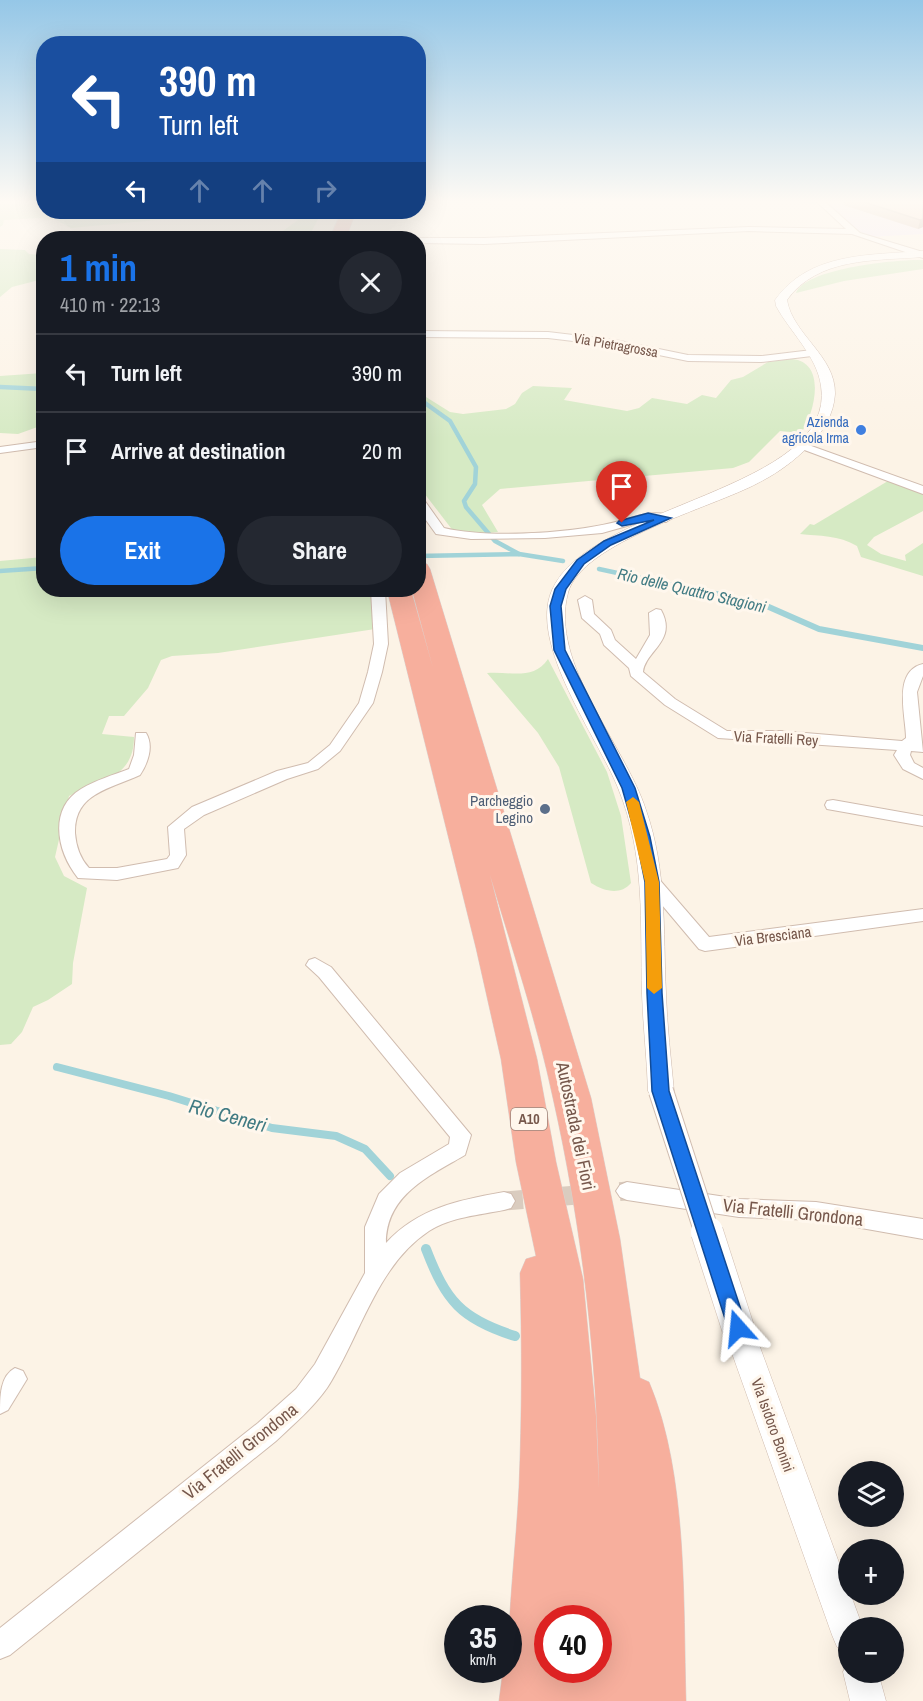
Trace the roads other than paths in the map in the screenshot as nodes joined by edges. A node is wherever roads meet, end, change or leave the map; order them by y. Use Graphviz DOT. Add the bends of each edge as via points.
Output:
graph roads {
  1 [pos="797,280"];
  2 [pos="426,334"];
  3 [pos="812,353"];
  4 [pos="36,445"];
  5 [pos="803,446"];
  6 [pos="0,450"];
  7 [pos="923,490"];
  8 [pos="426,512"];
  9 [pos="666,518"];
  10 [pos="426,527"];
  11 [pos="436,528"];
  12 [pos="378,597"];
  13 [pos="403,597"];
  14 [pos="420,597"];
  15 [pos="585,600"];
  16 [pos="656,613"];
  17 [pos="423,630"];
  18 [pos="636,667"];
  19 [pos="923,668"];
  20 [pos="141,736"];
  21 [pos="906,745"];
  22 [pos="923,747"];
  23 [pos="923,774"];
  24 [pos="833,805"];
  25 [pos="923,821"];
  26 [pos="652,882"];
  27 [pos="923,915"];
  28 [pos="315,965"];
  29 [pos="536,1162"];
  30 [pos="627,1191"];
  31 [pos="504,1201"];
  32 [pos="923,1229"];
  33 [pos="376,1274"];
  34 [pos="610,1317"];
  35 [pos="15,1379"];
  36 [pos="0,1402"];
  37 [pos="574,1605"];
  38 [pos="842,1617"];
  39 [pos="0,1645"];
  40 [pos="573,1683"];
  41 [pos="863,1683"];
  42 [pos="526,1701"];
  43 [pos="572,1701"];
  44 [pos="622,1701"];
  45 [pos="659,1701"];
  46 [pos="868,1701"];
  1 -- 3 [label="street, Via Isidoro Bonini" via="781,300 782,306"];
  2 -- 3 [label="street, Via Pietragrossa" via="548,335 623,344 688,358 761,359"];
  3 -- 5 [label="street, Via Isidoro Bonini" via="827,384 827,406 821,422"];
  4 -- 6 [label="street"];
  5 -- 7 [label="street"];
  5 -- 9 [label="street, Via Isidoro Bonini" via="746,486"];
  8 -- 11 [label="street"];
  9 -- 11 [label="street" via="636,518 602,529 470,537 448,535"];
  9 -- 26 [label="street, Via Isidoro Bonini" via="607,543 581,562 561,589 555,606 560,650 628,788"];
  10 -- 11 [label="street"];
  12 -- 20 [label="street" via="381,644 366,703 334,748 313,766 198,811 178,824 178,855 172,864 117,874 84,874 70,857 66,814 87,791 135,772 143,743"];
  13 -- 17 [label="highway, Autostrada dei Fiori / A10"];
  14 -- 17 [label="highway, Autostrada dei Fiori / A10"];
  15 -- 18 [label="street, Via Fratelli Rey" via="587,615"];
  16 -- 18 [label="street" via="660,624 657,636"];
  17 -- 29 [label="highway, Autostrada dei Fiori / A10" via="519,1059"];
  17 -- 34 [label="highway, Autostrada dei Fiori / A10" via="477,779 560,1051 580,1132"];
  18 -- 21 [label="street, Via Fratelli Rey" via="636,673 647,684 698,722 723,735 781,735"];
  19 -- 21 [label="street" via="909,687 914,740"];
  21 -- 22 [label="street, Via Fratelli Rey"];
  21 -- 23 [label="street" via="903,761"];
  24 -- 25 [label="street"];
  26 -- 27 [label="street, Via Bresciana" via="705,944"];
  26 -- 38 [label="street, Via Isidoro Bonini, bridge" via="661,1091 738,1328"];
  28 -- 33 [label="street" via="326,972 461,1135 458,1149 394,1190 385,1204 376,1224"];
  29 -- 37 [label="highway, Autostrada dei Fiori / A10" via="562,1279 569,1358 576,1522"];
  29 -- 42 [label="highway, A10" via="543,1314 543,1509"];
  30 -- 32 [label="street, Via Fratelli Grondona" via="739,1208 816,1211"];
  31 -- 33 [label="street, Via Fratelli Grondona" via="453,1211 420,1225 397,1245"];
  33 -- 39 [label="street, Via Fratelli Grondona" via="305,1398"];
  34 -- 44 [label="highway, Autostrada dei Fiori / A10" via="620,1414"];
  34 -- 45 [label="highway, A10" via="641,1428 655,1536"];
  35 -- 36 [label="street"];
  40 -- 43 [label="highway"];
  41 -- 46 [label="street"];
}
